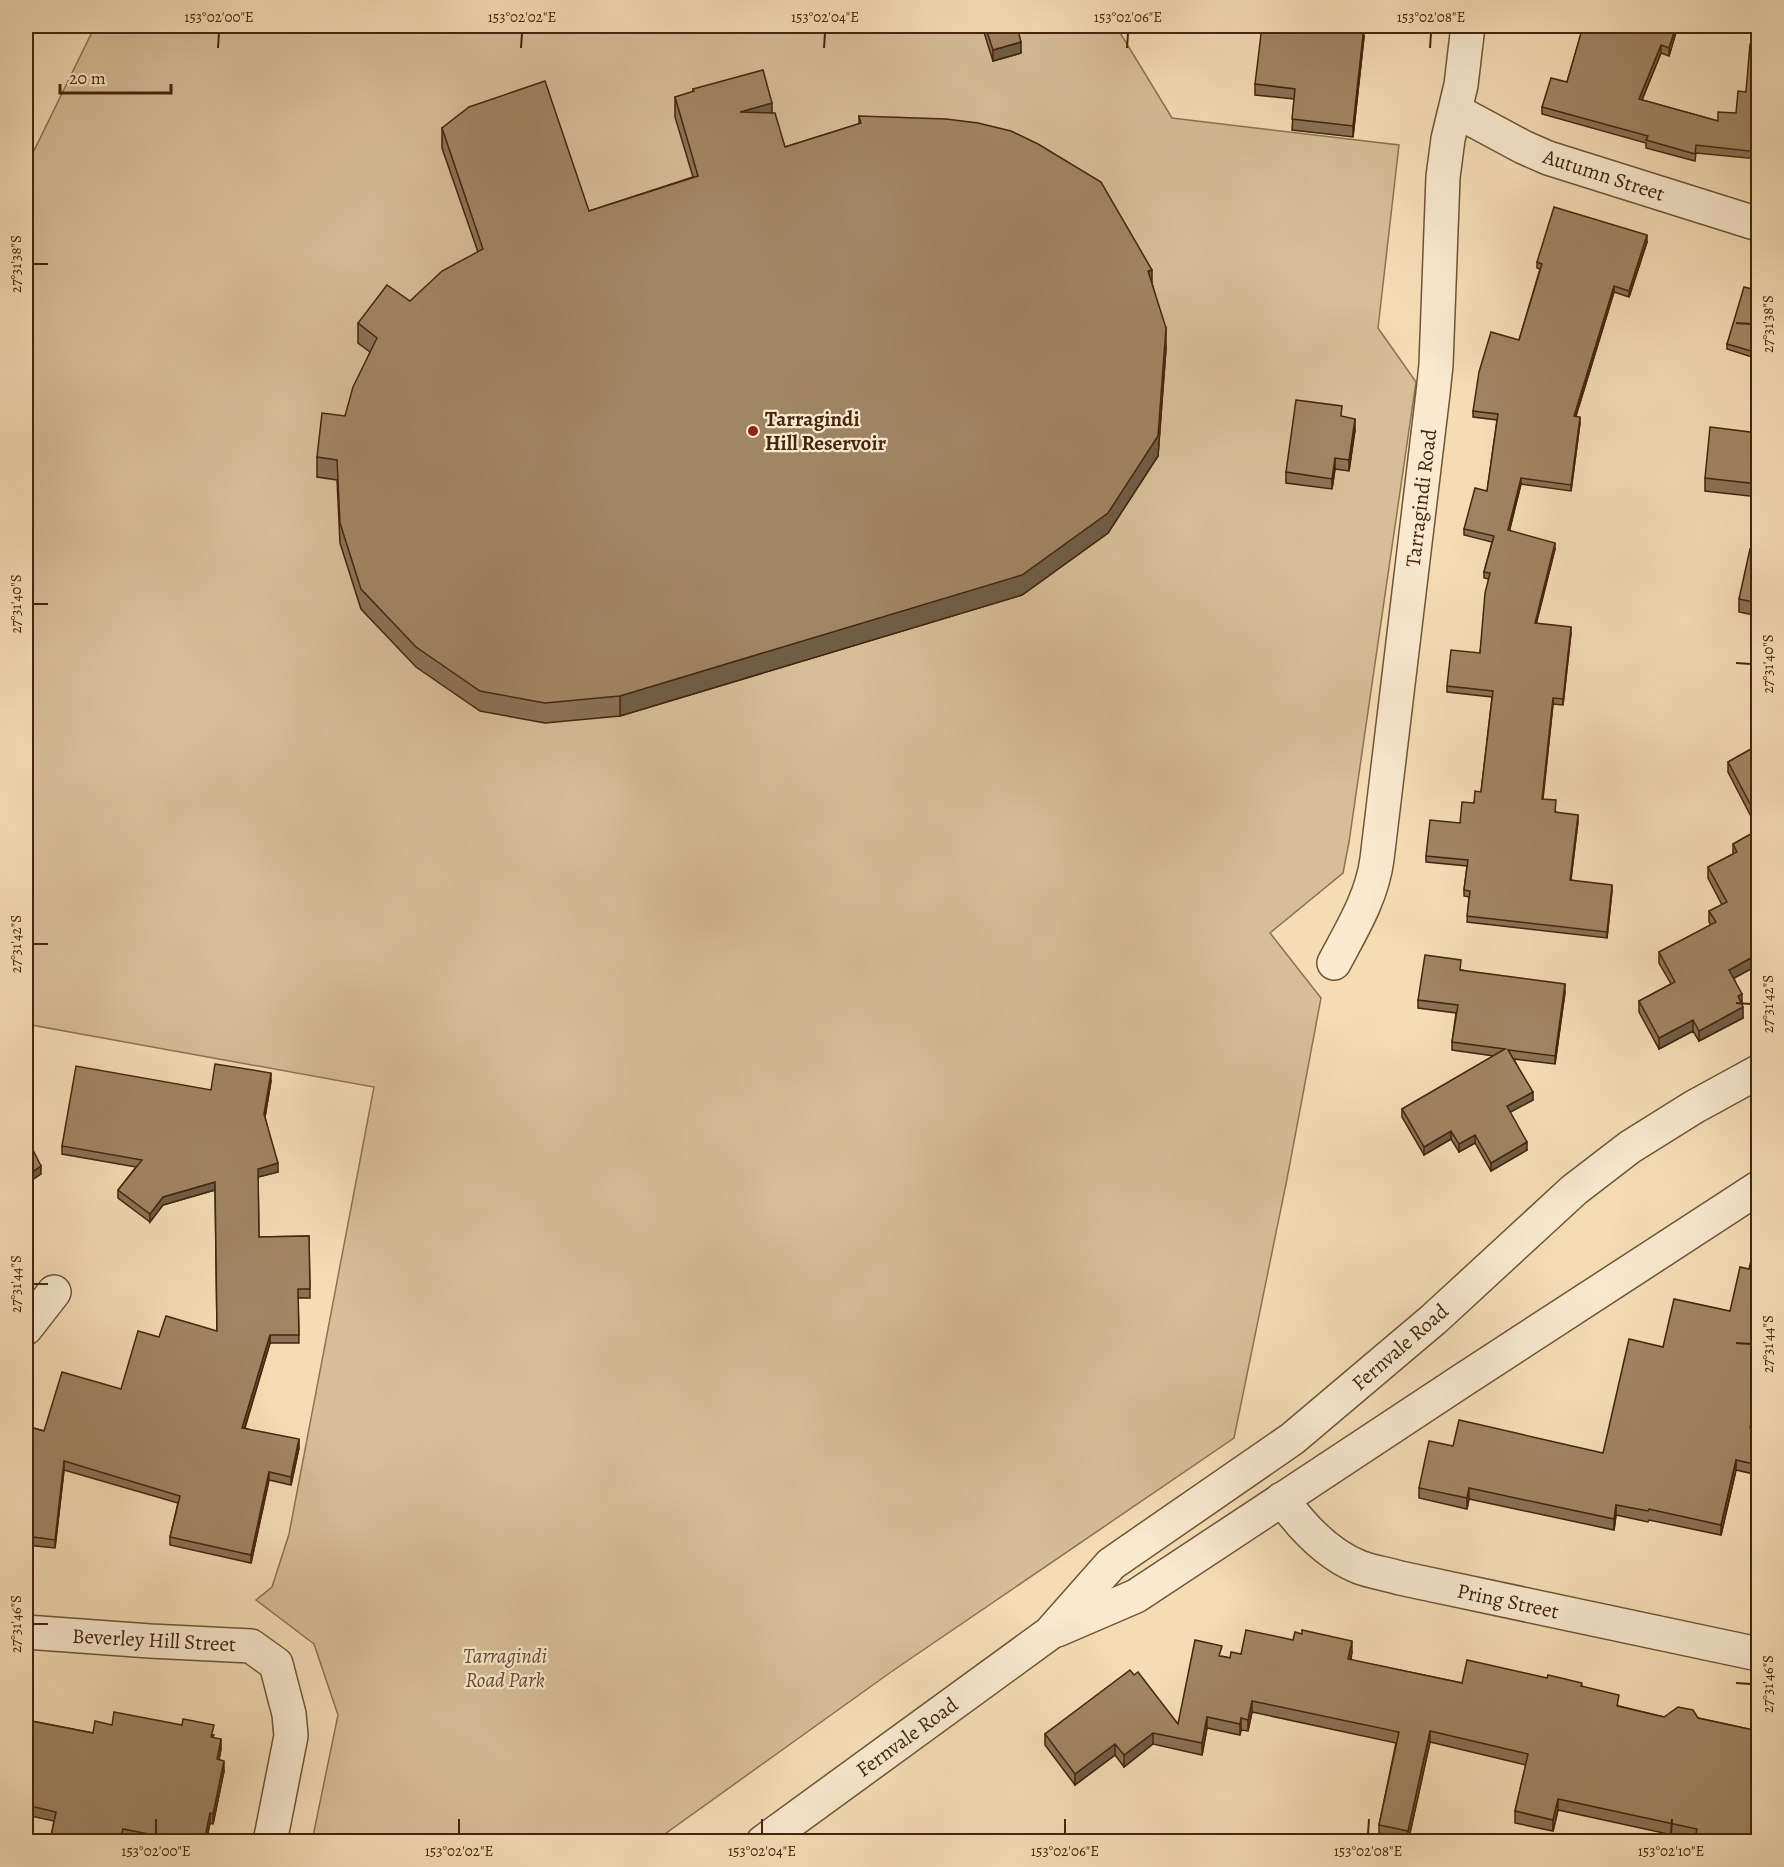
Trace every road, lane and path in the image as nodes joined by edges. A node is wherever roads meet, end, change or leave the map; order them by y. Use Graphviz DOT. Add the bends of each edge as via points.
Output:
graph roads {
  1 [pos="1468,26"];
  2 [pos="1456,111"];
  3 [pos="1758,224"];
  4 [pos="1334,963"];
  5 [pos="1758,1072"];
  6 [pos="1758,1188"];
  7 [pos="54,1292"];
  8 [pos="26,1328"];
  9 [pos="1282,1499"];
  10 [pos="26,1632"];
  11 [pos="1050,1633"];
  12 [pos="1758,1654"];
  13 [pos="270,1842"];
  14 [pos="763,1842"];
  1 -- 2 [label="street, Tarragindi Road"];
  2 -- 3 [label="street, Autumn Street" via="1548,158"];
  2 -- 4 [label="street, Tarragindi Road" via="1443,177 1433,393 1375,874 1366,902"];
  5 -- 11 [label="street, Fernvale Road" via="1630,1147 1574,1190 1434,1318 1292,1439 1111,1564"];
  6 -- 9 [label="street, Fernvale Road"];
  7 -- 8 [label="street"];
  9 -- 11 [label="street, Fernvale Road" via="1136,1596"];
  9 -- 12 [label="street, Pring Street" via="1331,1552 1360,1567"];
  10 -- 13 [label="street, Beverley Hill Street" via="251,1646 276,1664 291,1736"];
  11 -- 14 [label="street, Fernvale Road"];
}
